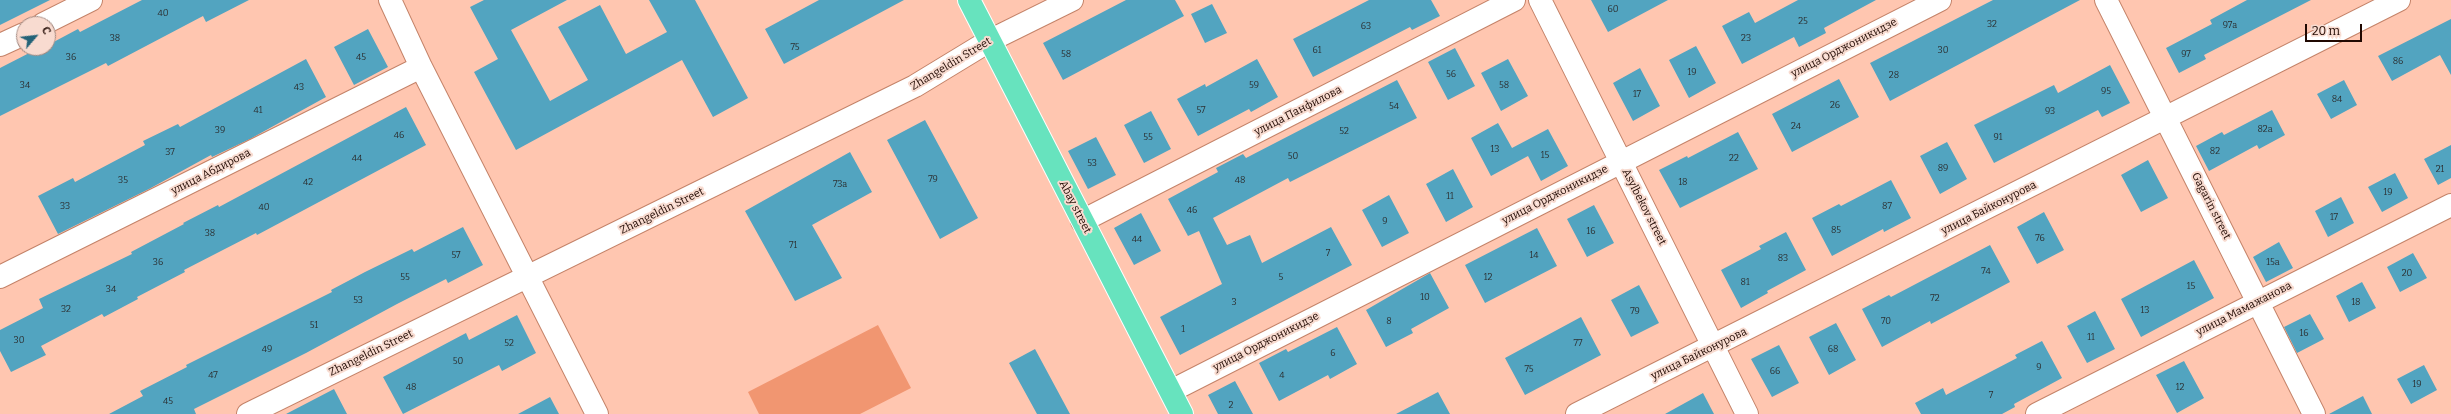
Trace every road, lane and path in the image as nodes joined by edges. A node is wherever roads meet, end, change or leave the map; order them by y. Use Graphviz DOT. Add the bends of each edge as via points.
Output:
graph roads {
  1 [pos="91,0"];
  2 [pos="390,0"];
  3 [pos="969,0"];
  4 [pos="1072,0"];
  5 [pos="1514,0"];
  6 [pos="1540,0"];
  7 [pos="1940,0"];
  8 [pos="2106,0"];
  9 [pos="2399,0"];
  10 [pos="56,18"];
  11 [pos="16,38"];
  12 [pos="989,41"];
  13 [pos="0,46"];
  14 [pos="421,67"];
  15 [pos="2167,118"];
  16 [pos="1621,161"];
  17 [pos="2451,205"];
  18 [pos="1082,221"];
  19 [pos="528,276"];
  20 [pos="0,277"];
  21 [pos="2258,302"];
  22 [pos="1714,347"];
  23 [pos="1171,391"];
  24 [pos="248,414"];
  25 [pos="596,414"];
  26 [pos="1182,414"];
  27 [pos="1578,414"];
  28 [pos="1747,414"];
  29 [pos="2037,414"];
  30 [pos="2314,414"];
  1 -- 10 [label="street"];
  2 -- 14 [label="street"];
  3 -- 12 [label="main road, Abay street"];
  4 -- 12 [label="street, Zhangeldin Street"];
  5 -- 18 [label="street, улица Панфилова"];
  6 -- 16 [label="street, Asylbekov street"];
  7 -- 16 [label="street, улица Орджоникидзе"];
  8 -- 15 [label="street, Gagarin street"];
  9 -- 15 [label="street, улица Байконурова"];
  11 -- 13 [label="street"];
  12 -- 18 [label="main road, Abay street"];
  12 -- 19 [label="street, Zhangeldin Street" via="915,86"];
  14 -- 19 [label="street"];
  14 -- 20 [label="street, улица Абдирова"];
  15 -- 21 [label="street, Gagarin street"];
  15 -- 22 [label="street, улица Байконурова"];
  16 -- 22 [label="street, Asylbekov street"];
  16 -- 23 [label="street, улица Орджоникидзе"];
  17 -- 21 [label="street, улица Мамажанова"];
  18 -- 23 [label="main road, Abay street"];
  19 -- 24 [label="street, Zhangeldin Street"];
  19 -- 25 [label="street"];
  21 -- 29 [label="street, улица Мамажанова"];
  21 -- 30 [label="street, Gagarin street"];
  22 -- 27 [label="street, улица Байконурова"];
  22 -- 28 [label="street, Asylbekov street"];
  23 -- 26 [label="main road, Abay street"];
}
